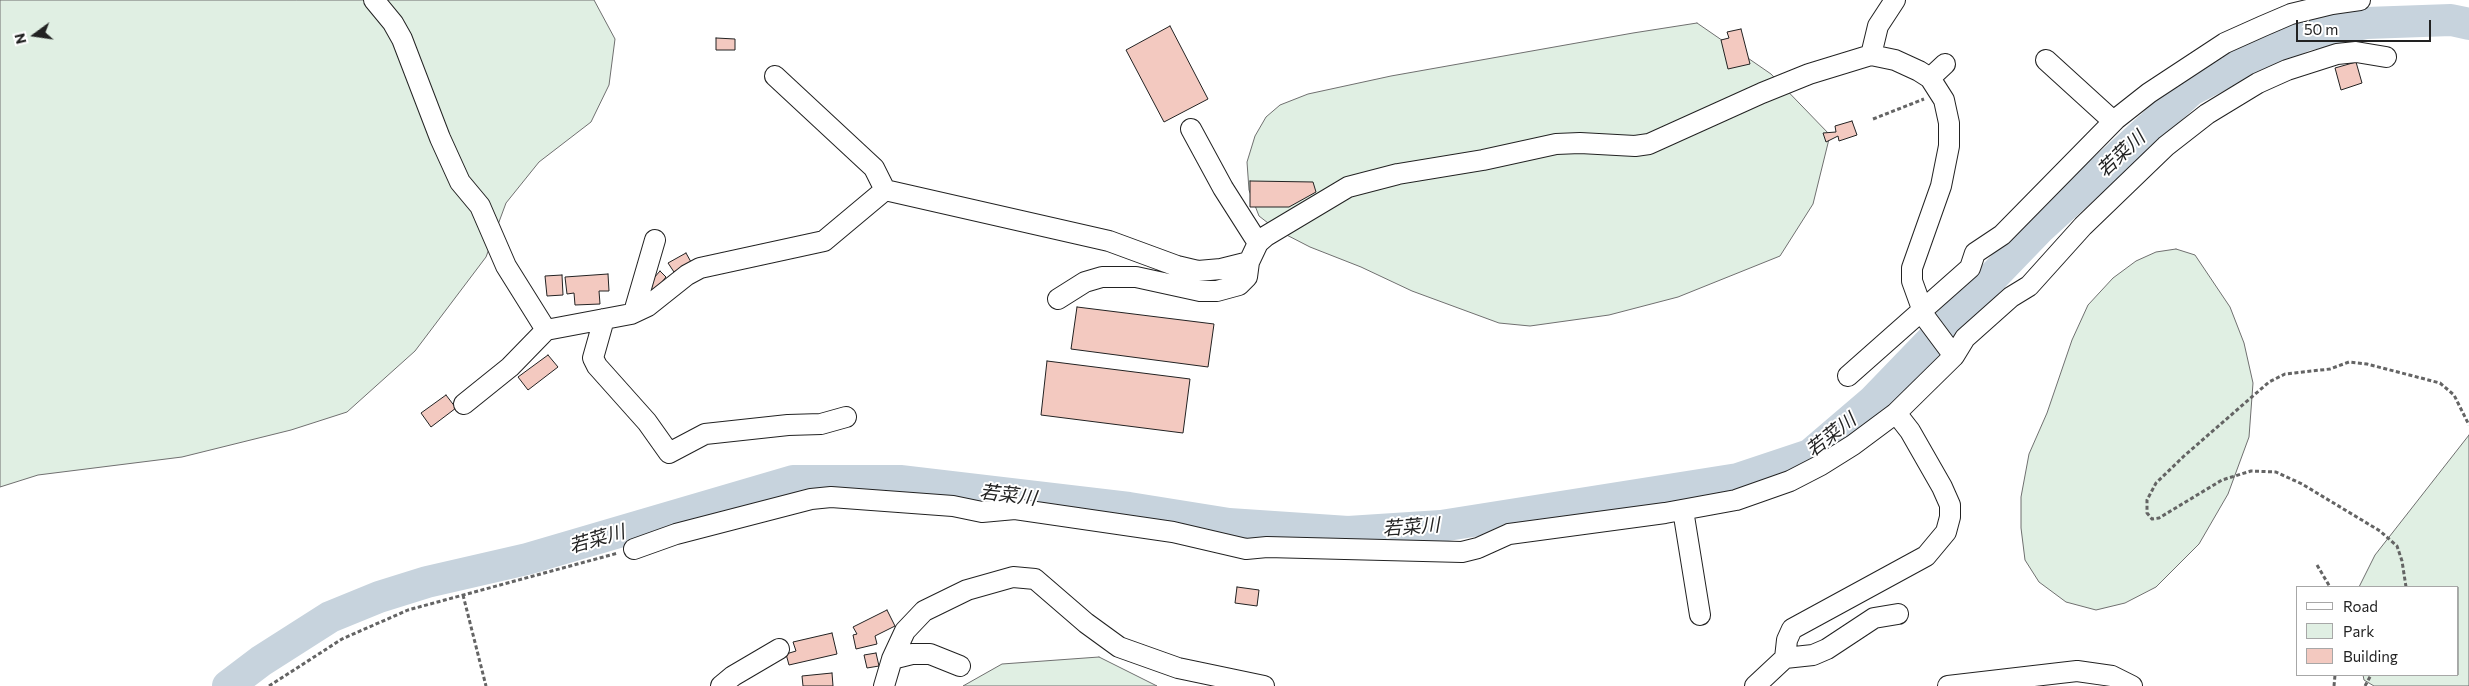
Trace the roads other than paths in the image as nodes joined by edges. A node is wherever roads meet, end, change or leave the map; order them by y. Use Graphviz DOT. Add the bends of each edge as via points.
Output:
graph roads {
  1 [pos="374,0"];
  2 [pos="1895,0"];
  3 [pos="2360,0"];
  4 [pos="1871,55"];
  5 [pos="2386,57"];
  6 [pos="2046,60"];
  7 [pos="1945,64"];
  8 [pos="775,76"];
  9 [pos="1935,86"];
  10 [pos="2113,121"];
  11 [pos="1191,129"];
  12 [pos="885,190"];
  13 [pos="655,240"];
  14 [pos="1258,244"];
  15 [pos="1249,262"];
  16 [pos="1058,299"];
  17 [pos="634,312"];
  18 [pos="1923,313"];
  19 [pos="604,319"];
  20 [pos="546,330"];
  21 [pos="1952,353"];
  22 [pos="1848,376"];
  23 [pos="464,404"];
  24 [pos="1896,413"];
  25 [pos="846,417"];
  26 [pos="1683,510"];
  27 [pos="634,549"];
  28 [pos="1898,614"];
  29 [pos="1700,615"];
  30 [pos="780,649"];
  31 [pos="1785,658"];
  32 [pos="892,660"];
  33 [pos="960,666"];
  34 [pos="721,686"];
  35 [pos="884,686"];
  36 [pos="1264,686"];
  37 [pos="1755,686"];
  38 [pos="1948,686"];
  39 [pos="2132,686"];
  1 -- 20 [label="street" via="393,22 402,39 460,182 480,206 506,266"];
  2 -- 4 [label="street" via="1878,26"];
  3 -- 10 [label="street" via="2291,14 2225,43"];
  4 -- 9 [label="street" via="1896,60"];
  4 -- 14 [label="street" via="1762,93 1649,144 1556,144 1398,174 1348,187"];
  5 -- 21 [label="street" via="2356,52 2329,56 2273,77 2207,114 2159,152 2083,226 2029,286 2011,297"];
  6 -- 10 [label="street"];
  7 -- 9 [label="street"];
  8 -- 12 [label="street" via="874,168"];
  9 -- 18 [label="street" via="1944,100 1949,122 1949,146 1941,186 1912,268 1912,281"];
  10 -- 18 [label="street" via="2002,235 1975,253 1970,268"];
  11 -- 14 [label="street"];
  12 -- 15 [label="street" via="1108,241 1198,271"];
  12 -- 17 [label="street" via="824,241 700,268 648,306"];
  13 -- 17 [label="street"];
  14 -- 15 [label="street"];
  15 -- 16 [label="street" via="1247,277 1239,285 1217,291 1187,290 1136,277 1102,277 1085,282"];
  17 -- 19 [label="street"];
  18 -- 21 [label="street"];
  18 -- 22 [label="street"];
  19 -- 20 [label="street"];
  19 -- 25 [label="street" via="593,358 647,422 668,453 704,434 821,424"];
  20 -- 23 [label="street" via="510,367"];
  21 -- 24 [label="street"];
  24 -- 26 [label="street" via="1853,445 1790,480 1736,500"];
  24 -- 31 [label="street" via="1950,505 1946,532 1926,556 1792,629"];
  26 -- 27 [label="street" via="1509,534 1462,552 1432,552 1246,549 1173,532 1015,509 982,512 953,506 831,497 676,534"];
  26 -- 29 [label="street"];
  28 -- 31 [label="street" via="1874,618 1813,655"];
  30 -- 34 [label="street"];
  31 -- 37 [label="street"];
  32 -- 33 [label="street" via="912,654 930,654"];
  32 -- 35 [label="street"];
  32 -- 36 [label="street" via="905,631 924,611 968,590 1013,577 1035,580 1119,646 1178,668"];
  38 -- 39 [label="street" via="2077,671 2112,676"];
}
